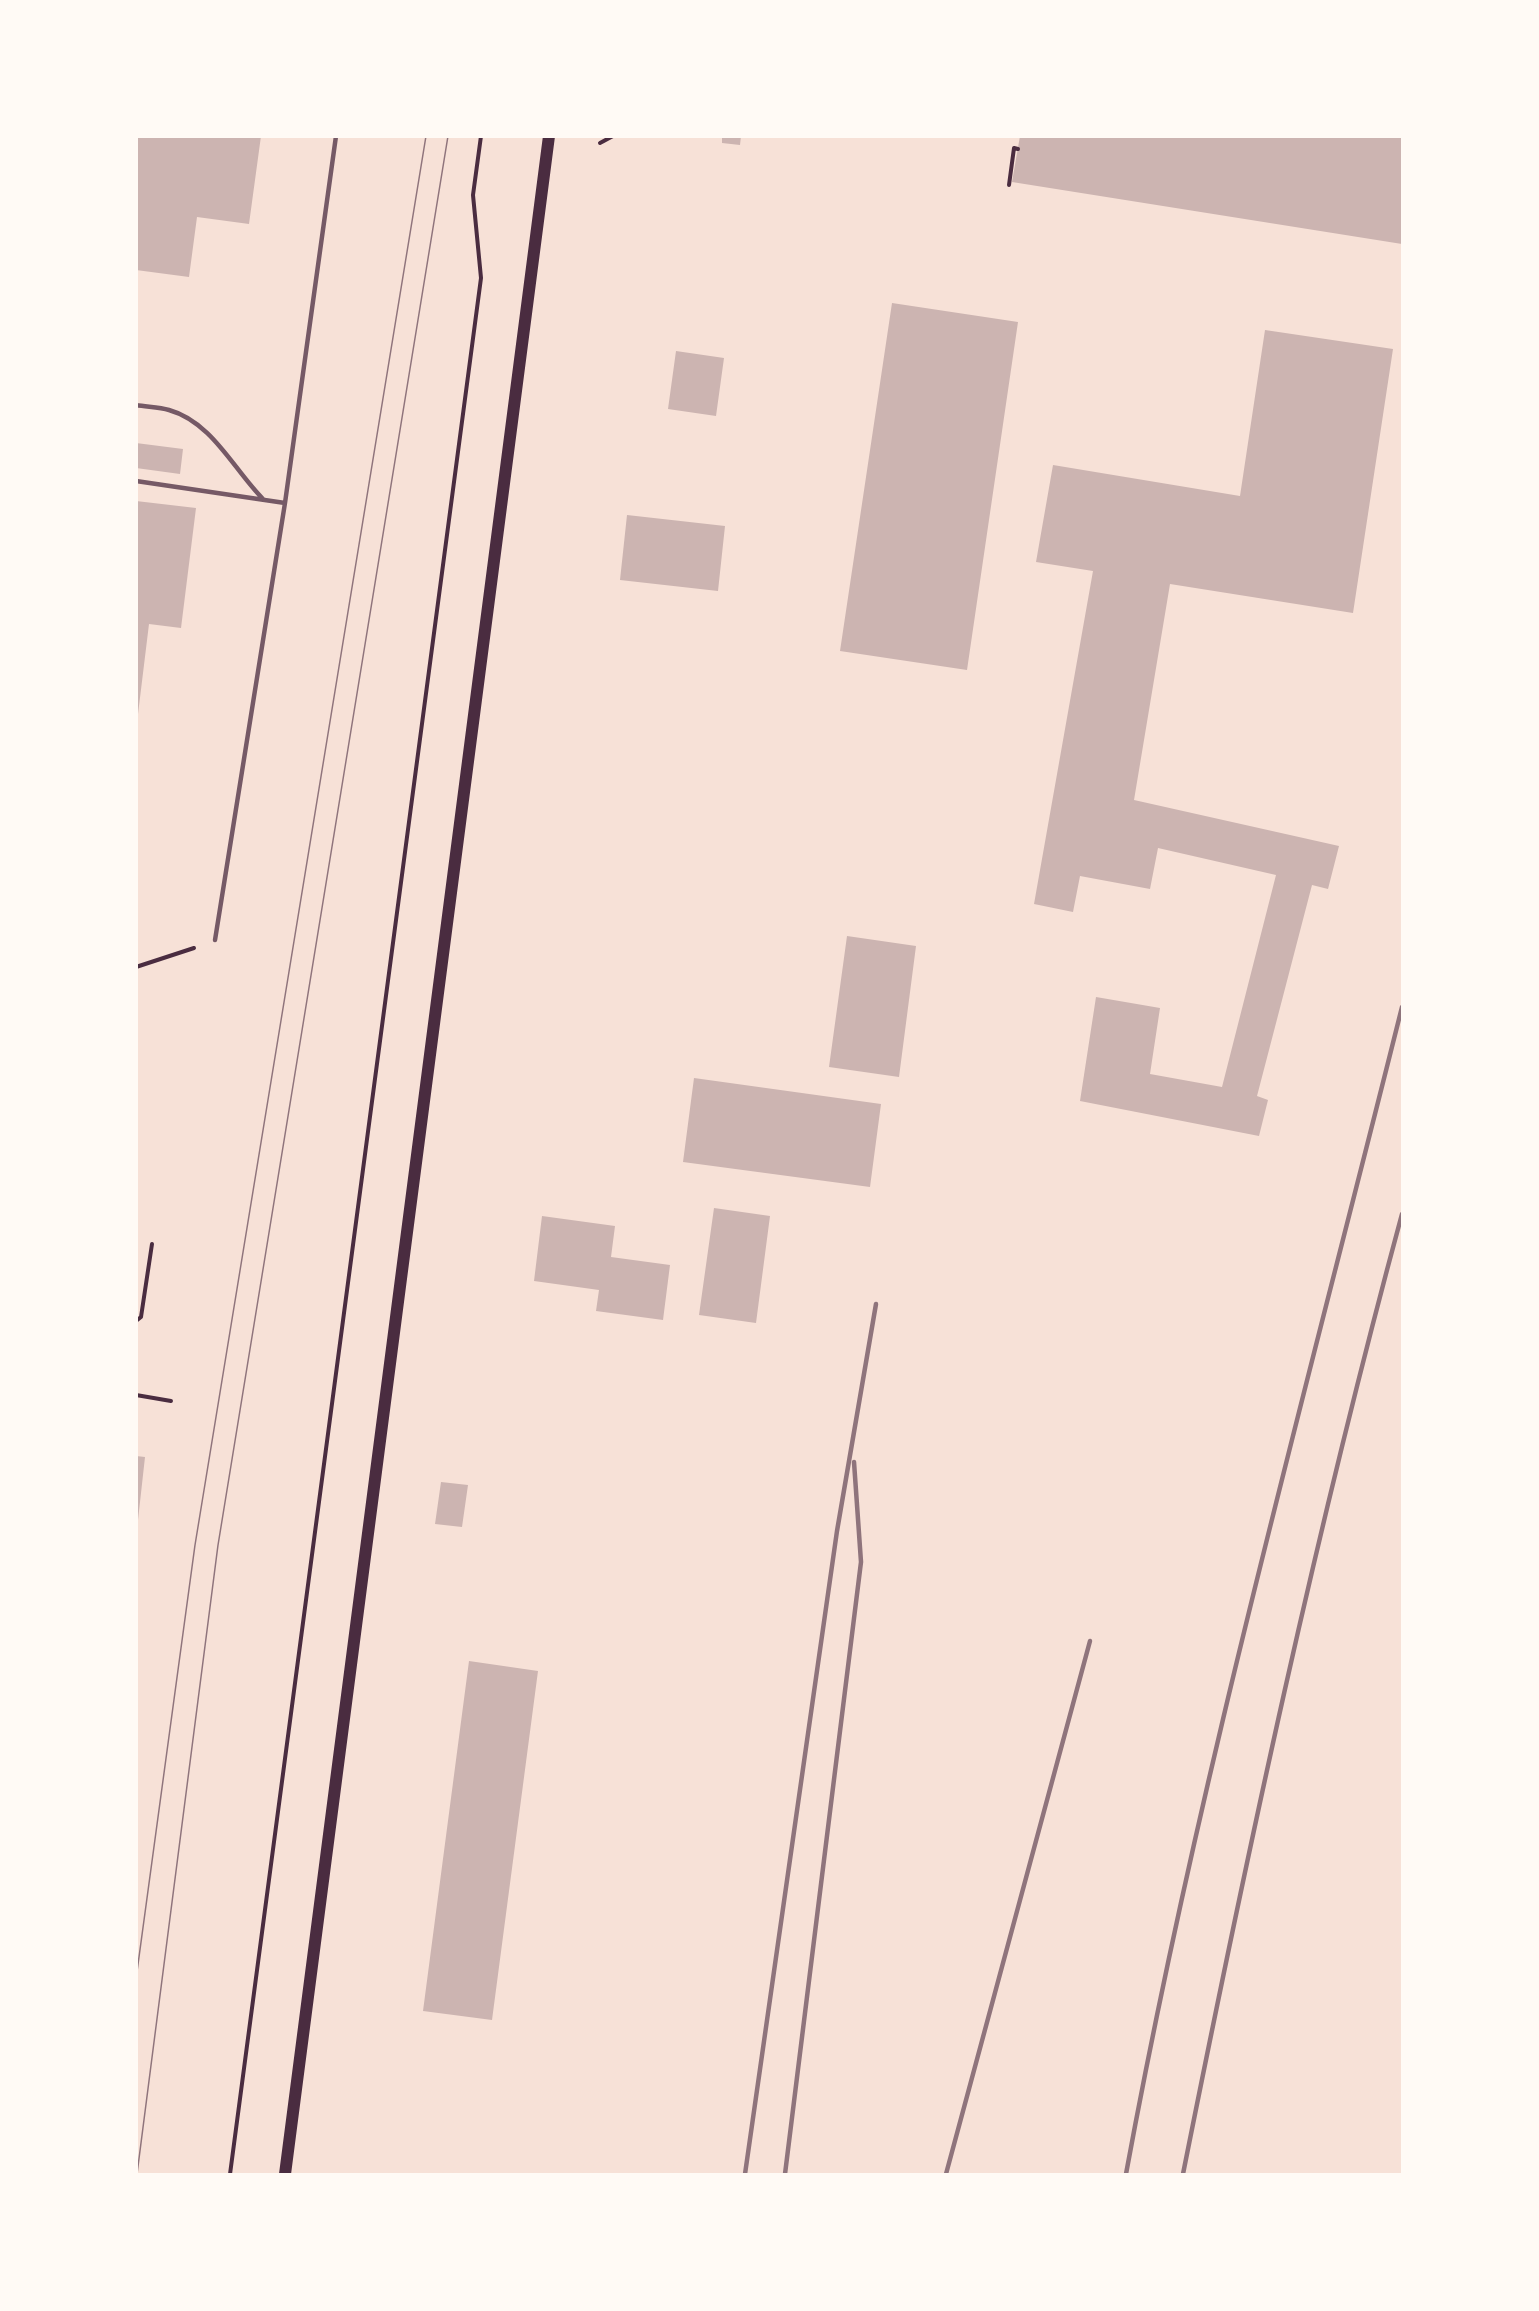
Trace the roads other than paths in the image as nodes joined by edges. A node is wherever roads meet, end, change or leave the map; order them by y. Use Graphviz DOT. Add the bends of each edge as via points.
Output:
graph roads {
  1 [pos="336,136"];
  2 [pos="549,136"];
  3 [pos="136,405"];
  4 [pos="136,481"];
  5 [pos="263,500"];
  6 [pos="285,503"];
  7 [pos="215,940"];
  8 [pos="285,2175"];
  1 -- 6 [label="lane"];
  2 -- 8 [label="main road"];
  3 -- 5 [label="lane" via="170,410 193,422 221,447"];
  4 -- 5 [label="lane"];
  5 -- 6 [label="lane"];
  6 -- 7 [label="lane"];
}
